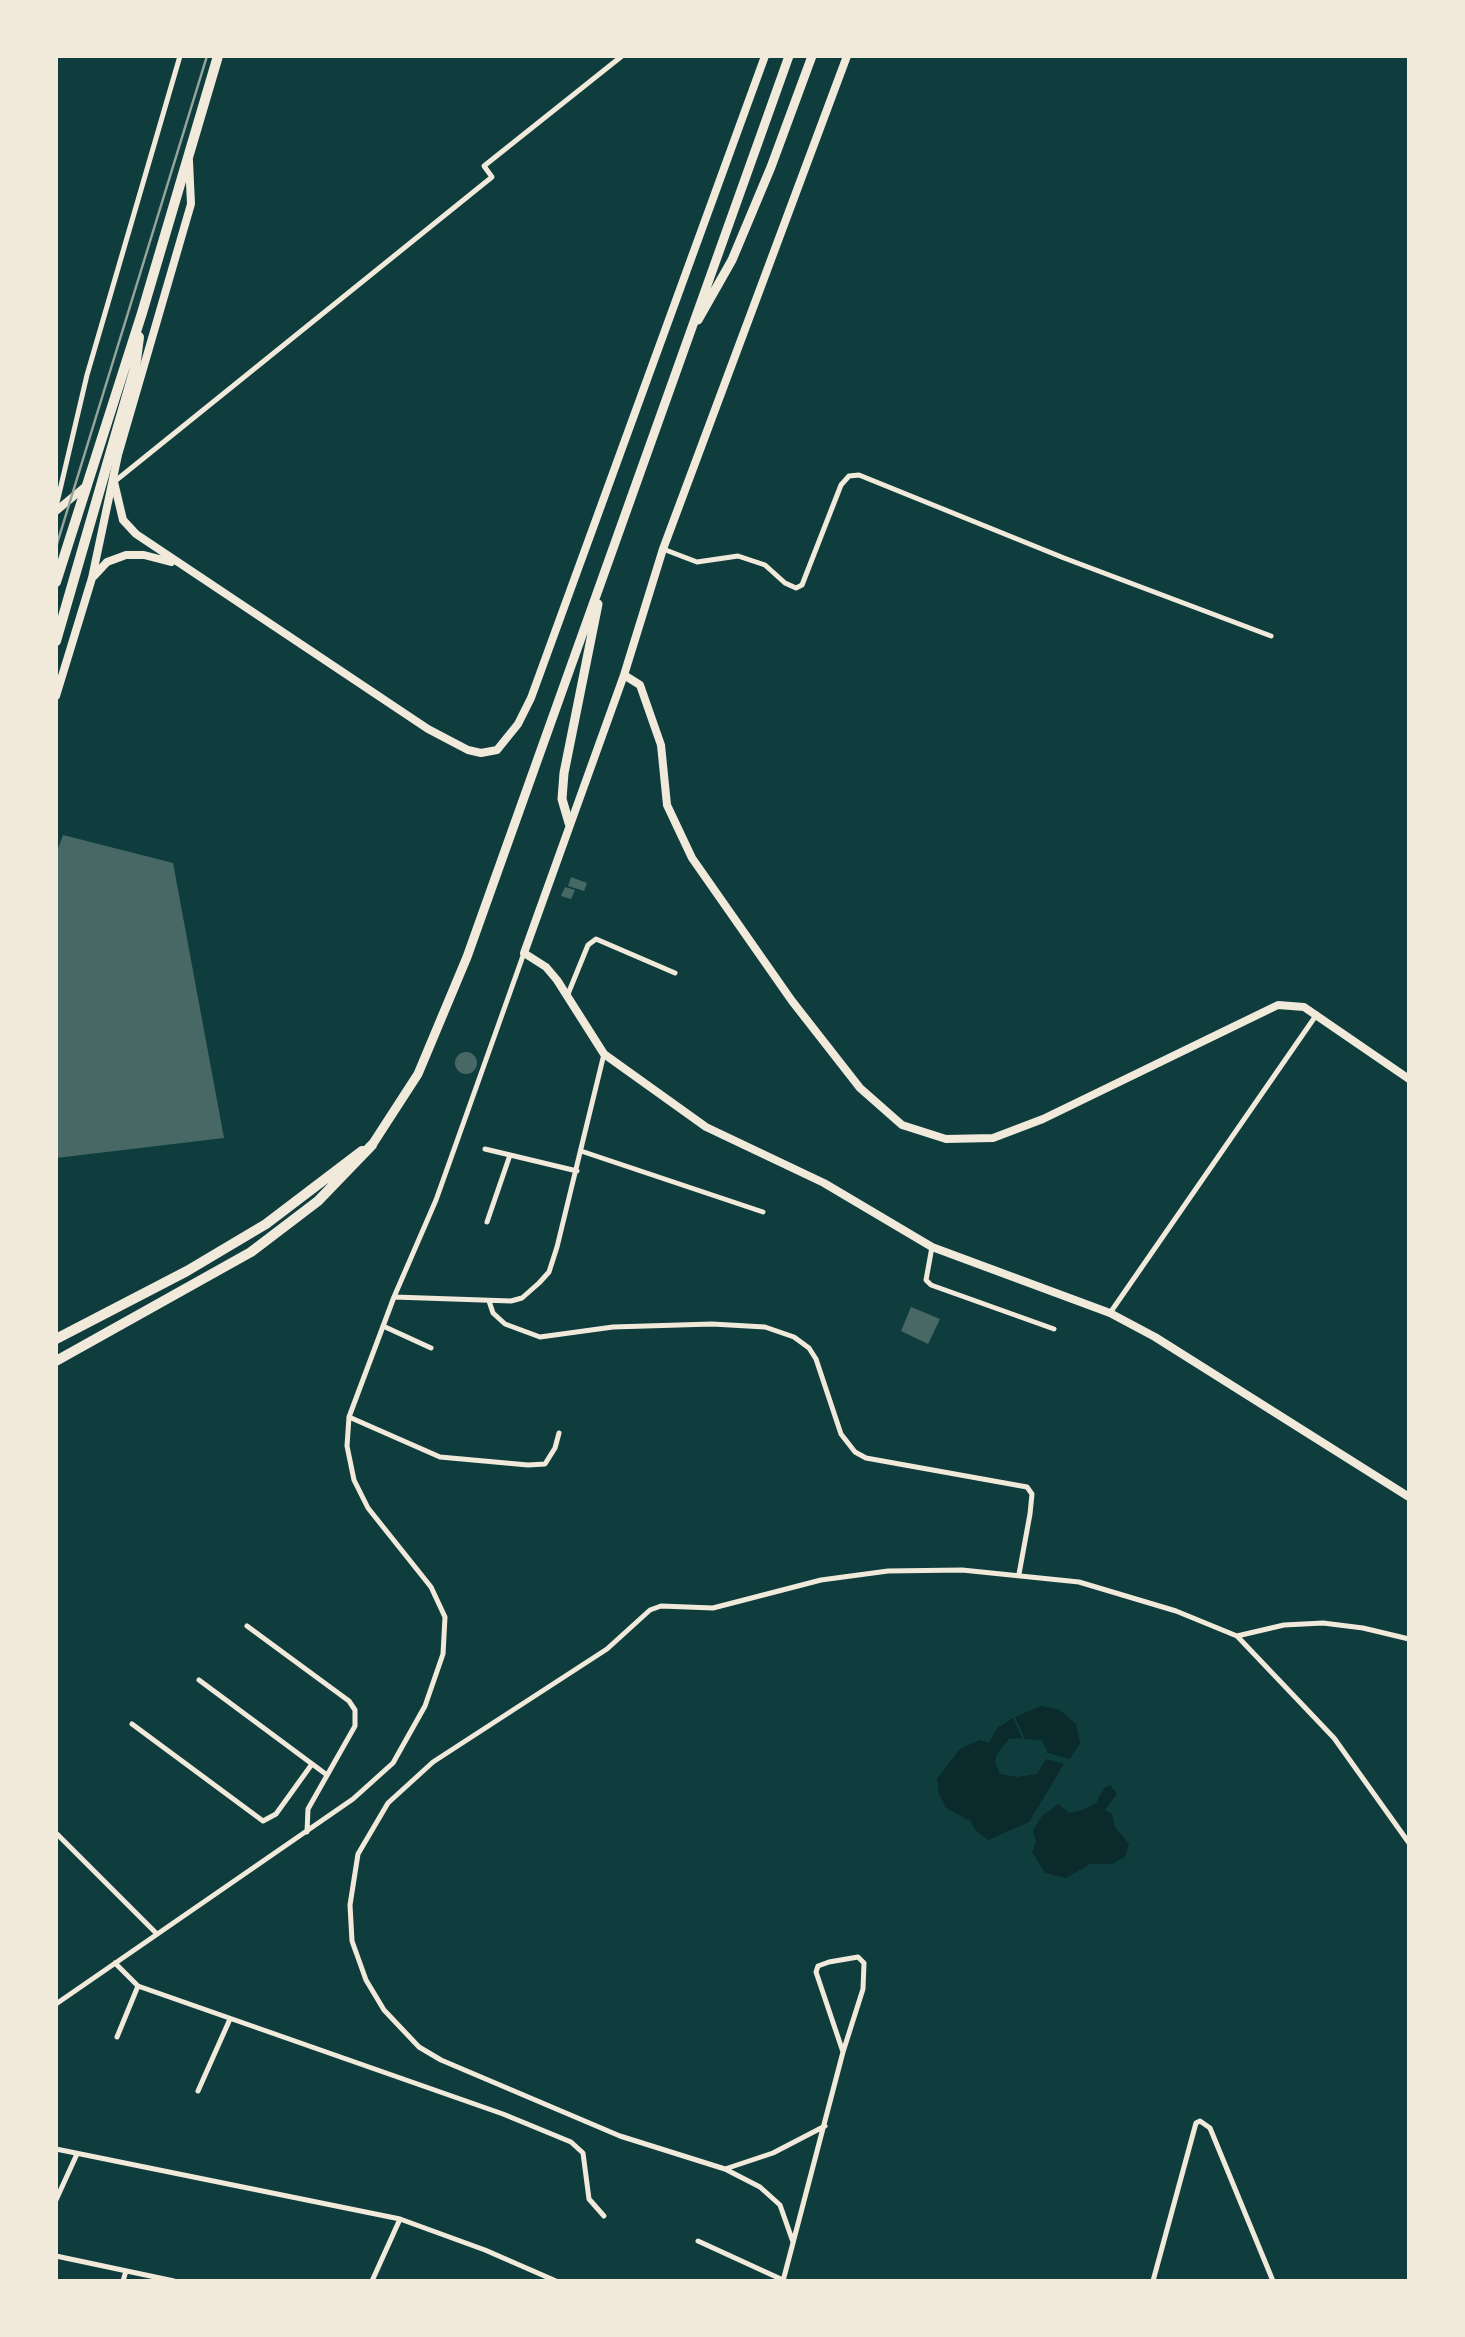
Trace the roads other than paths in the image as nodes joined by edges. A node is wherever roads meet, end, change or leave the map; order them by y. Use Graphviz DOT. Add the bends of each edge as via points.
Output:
graph roads {
  1 [pos="180,56"];
  2 [pos="218,56"];
  3 [pos="622,56"];
  4 [pos="765,56"];
  5 [pos="789,56"];
  6 [pos="811,56"];
  7 [pos="847,56"];
  8 [pos="188,155"];
  9 [pos="142,313"];
  10 [pos="687,340"];
  11 [pos="114,482"];
  12 [pos="86,486"];
  13 [pos="56,509"];
  14 [pos="663,550"];
  15 [pos="606,565"];
  16 [pos="184,568"];
  17 [pos="92,578"];
  18 [pos="56,582"];
  19 [pos="1271,636"];
  20 [pos="56,641"];
  21 [pos="624,674"];
  22 [pos="56,696"];
  23 [pos="569,823"];
  24 [pos="524,953"];
  25 [pos="675,973"];
  26 [pos="568,994"];
  27 [pos="1317,1014"];
  28 [pos="604,1054"];
  29 [pos="1409,1079"];
  30 [pos="372,1145"];
  31 [pos="485,1149"];
  32 [pos="581,1151"];
  33 [pos="510,1155"];
  34 [pos="577,1171"];
  35 [pos="763,1212"];
  36 [pos="487,1222"];
  37 [pos="932,1247"];
  38 [pos="394,1297"];
  39 [pos="489,1301"];
  40 [pos="1110,1312"];
  41 [pos="383,1326"];
  42 [pos="1054,1329"];
  43 [pos="56,1339"];
  44 [pos="431,1348"];
  45 [pos="56,1362"];
  46 [pos="349,1417"];
  47 [pos="559,1433"];
  48 [pos="1409,1497"];
  49 [pos="1019,1574"];
  50 [pos="247,1626"];
  51 [pos="1237,1636"];
  52 [pos="1409,1639"];
  53 [pos="198,1680"];
  54 [pos="132,1724"];
  55 [pos="312,1764"];
  56 [pos="327,1775"];
  57 [pos="307,1832"];
  58 [pos="56,1833"];
  59 [pos="1409,1843"];
  60 [pos="156,1933"];
  61 [pos="115,1963"];
  62 [pos="138,1986"];
  63 [pos="56,2004"];
  64 [pos="230,2019"];
  65 [pos="117,2037"];
  66 [pos="843,2052"];
  67 [pos="198,2091"];
  68 [pos="825,2126"];
  69 [pos="56,2149"];
  70 [pos="77,2154"];
  71 [pos="725,2169"];
  72 [pos="56,2200"];
  73 [pos="604,2216"];
  74 [pos="400,2220"];
  75 [pos="698,2241"];
  76 [pos="793,2242"];
  77 [pos="56,2258"];
  78 [pos="126,2271"];
  79 [pos="123,2281"];
  80 [pos="174,2281"];
  81 [pos="372,2281"];
  82 [pos="556,2281"];
  83 [pos="783,2281"];
  84 [pos="1153,2281"];
  85 [pos="1273,2281"];
  1 -- 13 [label="street" via="87,375"];
  2 -- 8 [label="highway"];
  3 -- 11 [label="street" via="484,166 492,177"];
  4 -- 16 [label="main road" via="531,698 497,750 481,753 428,729"];
  5 -- 10 [label="highway"];
  6 -- 10 [label="highway" via="732,260"];
  7 -- 14 [label="main road"];
  8 -- 9 [label="highway"];
  8 -- 11 [label="main road" via="191,204"];
  9 -- 12 [label="highway"];
  9 -- 20 [label="highway" via="135,368"];
  10 -- 15 [label="highway"];
  11 -- 16 [label="main road" via="123,520"];
  11 -- 17 [label="main road"];
  12 -- 13 [label="main road"];
  12 -- 18 [label="highway"];
  14 -- 19 [label="street" via="697,562 738,556 765,565 796,588 802,585 841,485 849,476 859,475"];
  14 -- 21 [label="main road"];
  15 -- 23 [label="highway" via="564,773 562,799"];
  15 -- 30 [label="highway" via="565,690 431,1047"];
  16 -- 17 [label="main road" via="152,556 126,555 107,562"];
  17 -- 22 [label="main road"];
  21 -- 23 [label="main road"];
  21 -- 27 [label="main road" via="640,685 660,745 667,805 692,858 792,1002 860,1088 902,1125 946,1139 993,1138 1043,1119 1261,1011 1295,1005"];
  23 -- 24 [label="main road"];
  24 -- 26 [label="main road" via="546,967"];
  24 -- 38 [label="street" via="436,1200"];
  25 -- 26 [label="street" via="596,939 588,945"];
  26 -- 28 [label="main road"];
  27 -- 29 [label="main road"];
  27 -- 40 [label="street"];
  28 -- 32 [label="street"];
  28 -- 37 [label="main road" via="706,1127 824,1183"];
  30 -- 43 [label="highway" via="255,1231"];
  30 -- 45 [label="highway" via="318,1201 251,1252"];
  31 -- 33 [label="street"];
  32 -- 34 [label="street"];
  32 -- 35 [label="street"];
  33 -- 34 [label="street"];
  33 -- 36 [label="street"];
  34 -- 39 [label="street" via="549,1272 522,1298"];
  37 -- 40 [label="main road"];
  37 -- 42 [label="street" via="926,1280 931,1285"];
  38 -- 39 [label="street"];
  38 -- 41 [label="street"];
  39 -- 49 [label="street" via="493,1313 505,1324 540,1337 613,1327 712,1324 765,1326 794,1336 816,1359 841,1434 855,1452 866,1458 1027,1487 1032,1494"];
  40 -- 48 [label="main road"];
  41 -- 44 [label="street"];
  41 -- 46 [label="street"];
  46 -- 47 [label="street" via="440,1457 528,1465 545,1464"];
  46 -- 57 [label="street" via="347,1446 354,1480 368,1508 431,1587 447,1628 436,1679 405,1747 372,1784"];
  49 -- 51 [label="street" via="1109,1590"];
  49 -- 71 [label="street" via="888,1571 821,1580 712,1608 655,1608 607,1648 433,1762 387,1803 365,1837 354,1870 352,1941 366,1980 408,2038 441,2060 620,2136"];
  50 -- 56 [label="street" via="355,1710 355,1726"];
  51 -- 52 [label="street" via="1284,1625 1323,1623"];
  51 -- 59 [label="street" via="1334,1738"];
  53 -- 55 [label="street"];
  54 -- 55 [label="street" via="263,1821 276,1814"];
  55 -- 56 [label="street"];
  56 -- 57 [label="street" via="308,1809"];
  57 -- 60 [label="street"];
  58 -- 60 [label="street"];
  60 -- 61 [label="street"];
  61 -- 62 [label="street"];
  61 -- 63 [label="street"];
  62 -- 64 [label="street"];
  62 -- 65 [label="street"];
  64 -- 67 [label="street"];
  64 -- 73 [label="street" via="571,2142 583,2153 589,2199"];
  66 -- 66 [label="street" via="863,1989 864,1963 858,1957 818,1966 816,1972"];
  66 -- 68 [label="street"];
  68 -- 71 [label="street" via="773,2153"];
  68 -- 76 [label="street"];
  69 -- 70 [label="street"];
  70 -- 72 [label="street"];
  70 -- 74 [label="street"];
  71 -- 76 [label="street" via="774,2198"];
  74 -- 81 [label="street"];
  74 -- 82 [label="street"];
  75 -- 83 [label="street"];
  76 -- 83 [label="street"];
  77 -- 78 [label="street"];
  78 -- 79 [label="street"];
  78 -- 80 [label="street"];
  84 -- 85 [label="street" via="1196,2123 1202,2122 1210,2128"];
}
